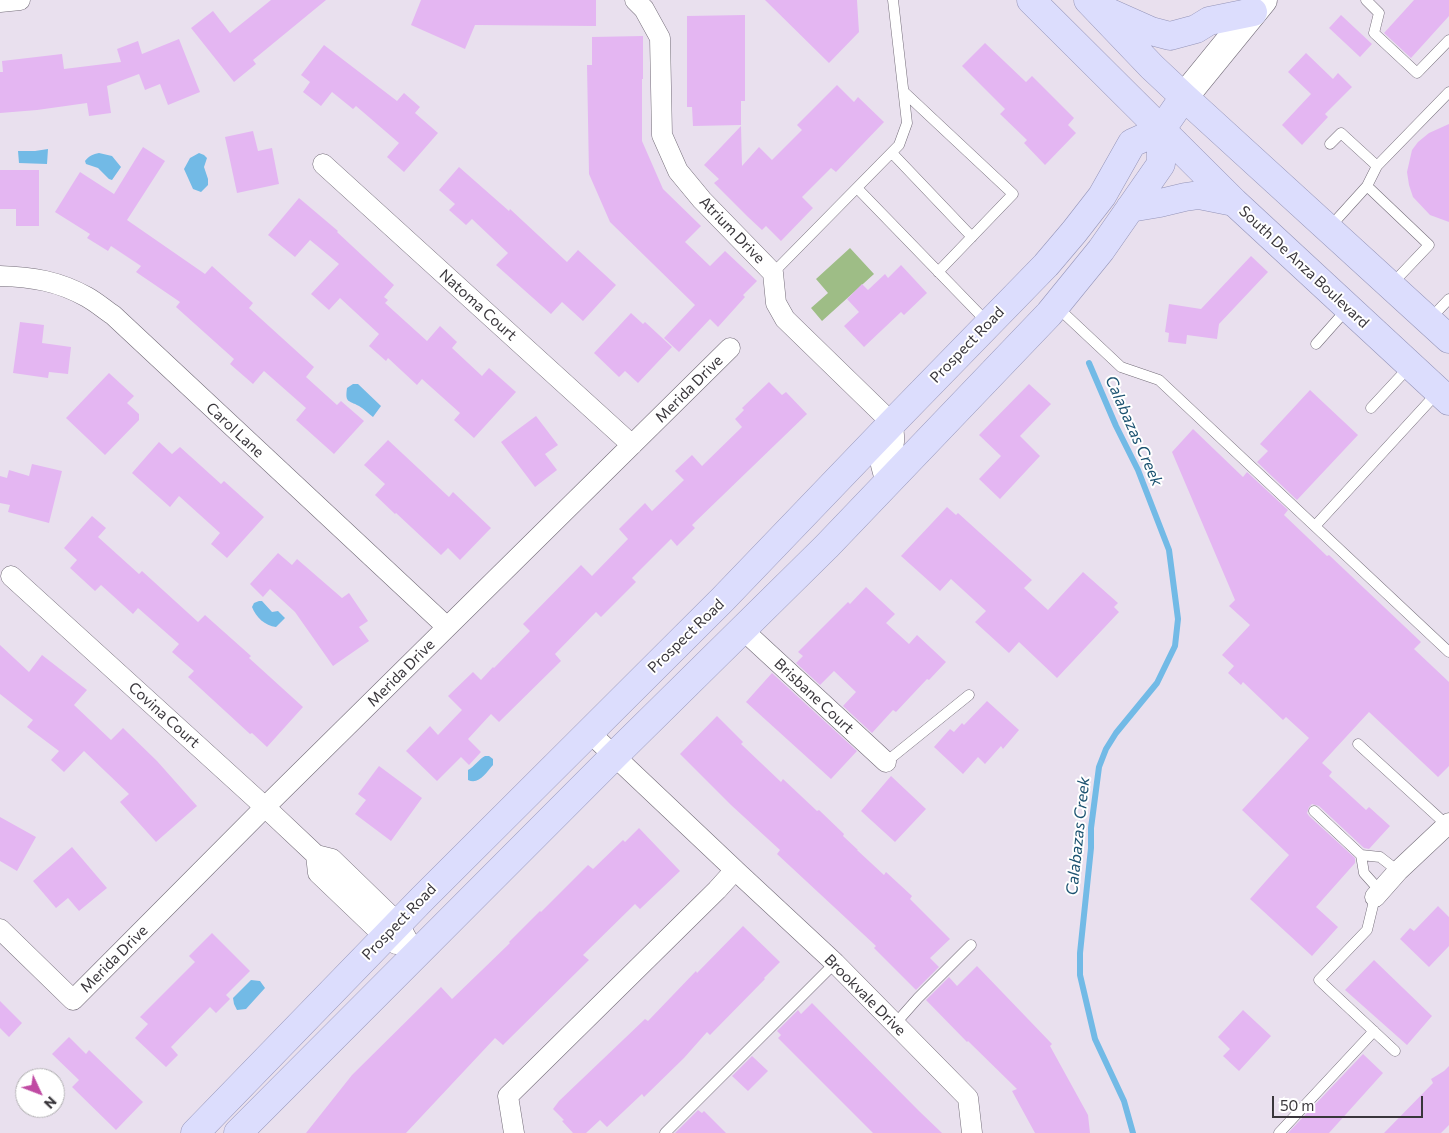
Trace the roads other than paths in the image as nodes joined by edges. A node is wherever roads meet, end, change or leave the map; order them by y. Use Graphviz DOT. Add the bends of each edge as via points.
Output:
graph roads {
  1 [pos="20,0"];
  2 [pos="635,0"];
  3 [pos="893,0"];
  4 [pos="1031,0"];
  5 [pos="1366,0"];
  6 [pos="0,2"];
  7 [pos="1090,2"];
  8 [pos="1258,6"];
  9 [pos="1449,40"];
  10 [pos="904,92"];
  11 [pos="1449,92"];
  12 [pos="1184,97"];
  13 [pos="1161,130"];
  14 [pos="1330,144"];
  15 [pos="892,153"];
  16 [pos="323,164"];
  17 [pos="1377,166"];
  18 [pos="1367,186"];
  19 [pos="857,188"];
  20 [pos="1234,202"];
  21 [pos="1130,208"];
  22 [pos="1328,229"];
  23 [pos="972,237"];
  24 [pos="938,272"];
  25 [pos="773,273"];
  26 [pos="0,276"];
  27 [pos="1390,286"];
  28 [pos="1449,299"];
  29 [pos="1055,306"];
  30 [pos="1348,308"];
  31 [pos="1428,320"];
  32 [pos="988,323"];
  33 [pos="1449,340"];
  34 [pos="1316,344"];
  35 [pos="730,348"];
  36 [pos="1410,366"];
  37 [pos="1444,396"];
  38 [pos="1371,408"];
  39 [pos="892,423"];
  40 [pos="632,445"];
  41 [pos="886,484"];
  42 [pos="1315,526"];
  43 [pos="11,576"];
  44 [pos="447,627"];
  45 [pos="743,630"];
  46 [pos="1449,652"];
  47 [pos="969,695"];
  48 [pos="589,732"];
  49 [pos="1358,744"];
  50 [pos="614,756"];
  51 [pos="886,762"];
  52 [pos="265,807"];
  53 [pos="1314,811"];
  54 [pos="1448,825"];
  55 [pos="1361,855"];
  56 [pos="735,870"];
  57 [pos="1398,871"];
  58 [pos="1378,894"];
  59 [pos="0,929"];
  60 [pos="391,930"];
  61 [pos="971,945"];
  62 [pos="416,955"];
  63 [pos="835,964"];
  64 [pos="895,1024"];
  65 [pos="1374,1031"];
  66 [pos="1396,1051"];
  67 [pos="195,1133"];
  68 [pos="238,1133"];
  69 [pos="514,1133"];
  70 [pos="665,1133"];
  71 [pos="972,1133"];
  72 [pos="1279,1133"];
  1 -- 6 [label="street"];
  2 -- 25 [label="street, Atrium Drive" via="644,9 660,38 662,136 678,171"];
  3 -- 10 [label="lane"];
  4 -- 13 [label="main road, South De Anza Boulevard"];
  5 -- 9 [label="lane" via="1380,12 1374,34 1417,73"];
  7 -- 8 [label="main road" via="1151,31 1170,36"];
  7 -- 12 [label="main road"];
  8 -- 12 [label="main road"];
  10 -- 15 [label="lane" via="907,123 899,145"];
  10 -- 23 [label="lane" via="1013,194"];
  11 -- 17 [label="lane"];
  12 -- 13 [label="main road"];
  12 -- 22 [label="main road"];
  13 -- 20 [label="main road, South De Anza Boulevard"];
  13 -- 21 [label="main road" via="1161,164"];
  13 -- 32 [label="main road, Prospect Road" via="1132,143 1102,196 1074,232"];
  14 -- 17 [label="lane" via="1341,133"];
  15 -- 19 [label="lane"];
  15 -- 23 [label="lane"];
  16 -- 40 [label="street, Natoma Court"];
  17 -- 18 [label="lane"];
  18 -- 22 [label="lane"];
  18 -- 27 [label="lane" via="1429,245"];
  19 -- 24 [label="lane"];
  19 -- 25 [label="lane"];
  20 -- 21 [label="main road" via="1199,195"];
  20 -- 30 [label="main road, South De Anza Boulevard"];
  21 -- 29 [label="main road"];
  22 -- 27 [label="main road"];
  23 -- 24 [label="lane"];
  24 -- 32 [label="lane"];
  25 -- 39 [label="street, Atrium Drive" via="776,303 785,319"];
  26 -- 44 [label="street, Carol Lane" via="49,280 88,297 113,315"];
  27 -- 31 [label="main road"];
  28 -- 31 [label="lane"];
  29 -- 41 [label="main road"];
  29 -- 42 [label="lane" via="1121,367 1159,380"];
  30 -- 34 [label="lane"];
  30 -- 36 [label="main road, South De Anza Boulevard"];
  31 -- 33 [label="main road"];
  32 -- 39 [label="main road, Prospect Road"];
  35 -- 40 [label="street, Merida Drive"];
  36 -- 37 [label="main road, South De Anza Boulevard"];
  36 -- 38 [label="lane"];
  37 -- 42 [label="lane"];
  39 -- 41 [label="street" via="893,448 881,466"];
  39 -- 48 [label="main road, Prospect Road" via="723,600"];
  40 -- 44 [label="street, Merida Drive"];
  41 -- 45 [label="main road"];
  42 -- 46 [label="lane"];
  43 -- 52 [label="street, Covina Court"];
  44 -- 52 [label="street, Merida Drive"];
  45 -- 50 [label="main road"];
  45 -- 51 [label="street, Brisbane Court"];
  47 -- 51 [label="lane"];
  48 -- 50 [label="street, Brookvale Drive"];
  48 -- 60 [label="main road, Prospect Road"];
  49 -- 54 [label="lane"];
  50 -- 56 [label="street, Brookvale Drive"];
  50 -- 62 [label="main road"];
  52 -- 59 [label="street, Merida Drive" via="73,1000"];
  52 -- 60 [label="street, Covina Court" via="316,856 332,859"];
  53 -- 55 [label="lane"];
  54 -- 57 [label="street"];
  55 -- 57 [label="lane" via="1380,857"];
  55 -- 58 [label="lane" via="1364,872"];
  56 -- 63 [label="street, Brookvale Drive"];
  56 -- 69 [label="street" via="508,1096"];
  57 -- 58 [label="street"];
  58 -- 65 [label="lane" via="1367,930 1319,980"];
  60 -- 62 [label="street, Covina Court"];
  60 -- 67 [label="main road, Prospect Road"];
  61 -- 64 [label="lane"];
  62 -- 68 [label="main road"];
  63 -- 64 [label="street, Brookvale Drive"];
  63 -- 70 [label="lane"];
  64 -- 71 [label="street, Brookvale Drive" via="968,1098"];
  65 -- 66 [label="lane"];
  65 -- 72 [label="lane"];
}
